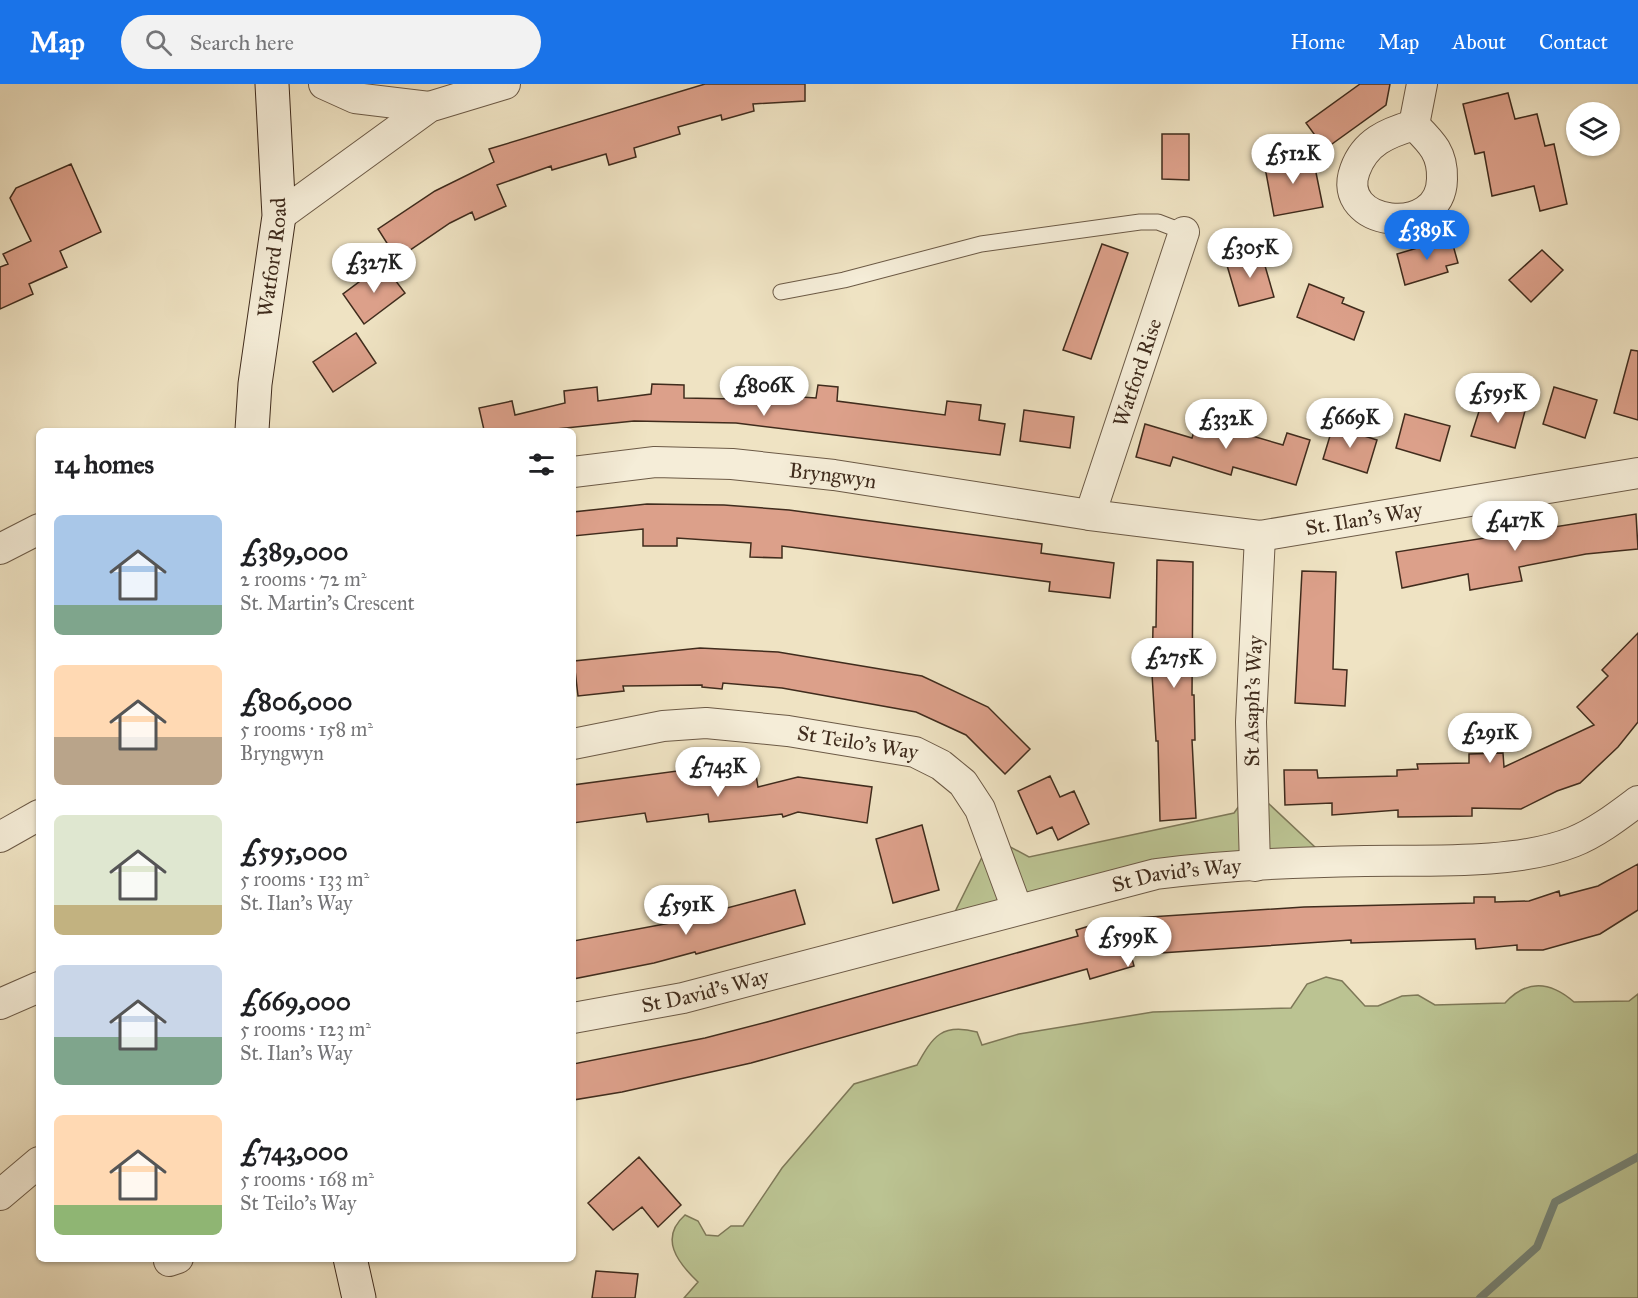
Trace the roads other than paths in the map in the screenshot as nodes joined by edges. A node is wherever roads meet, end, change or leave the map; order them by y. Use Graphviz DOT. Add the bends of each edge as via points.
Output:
graph roads {
  1 [pos="272,84"];
  2 [pos="324,84"];
  3 [pos="505,84"];
  4 [pos="1422,84"];
  5 [pos="429,107"];
  6 [pos="1414,124"];
  7 [pos="279,216"];
  8 [pos="1184,232"];
  9 [pos="781,292"];
  10 [pos="252,428"];
  11 [pos="576,472"];
  12 [pos="1638,473"];
  13 [pos="1090,515"];
  14 [pos="36,531"];
  15 [pos="1260,536"];
  16 [pos="0,549"];
  17 [pos="576,743"];
  18 [pos="1638,801"];
  19 [pos="36,817"];
  20 [pos="0,837"];
  21 [pos="1255,866"];
  22 [pos="1017,909"];
  23 [pos="36,988"];
  24 [pos="0,1004"];
  25 [pos="576,1017"];
  26 [pos="36,1165"];
  27 [pos="0,1195"];
  28 [pos="351,1262"];
  29 [pos="359,1298"];
  1 -- 7 [label="street, Watford Road"];
  2 -- 5 [label="street" via="355,98"];
  3 -- 5 [label="street"];
  4 -- 6 [label="street"];
  5 -- 7 [label="street"];
  7 -- 10 [label="street, Watford Road"];
  8 -- 9 [label="lane" via="1158,222 1140,222 981,244 844,280"];
  8 -- 13 [label="street, Watford Rise"];
  11 -- 13 [label="street, Bryngwyn" via="655,462 732,464 834,475"];
  12 -- 15 [label="street, St. Ilan's Way"];
  13 -- 15 [label="street, St. Ilan's Way"];
  14 -- 16 [label="street"];
  15 -- 21 [label="street, St Asaph's Way" via="1251,722"];
  17 -- 22 [label="street, St Teilo's Way" via="663,726 706,723 788,731 915,752 941,765 963,783 992,837"];
  18 -- 21 [label="street, St David's Way" via="1572,842 1525,854 1460,860"];
  19 -- 20 [label="street"];
  21 -- 22 [label="street, St David's Way" via="1156,874"];
  22 -- 25 [label="street, St David's Way" via="683,998"];
  23 -- 24 [label="street"];
  26 -- 27 [label="street"];
  28 -- 29 [label="street"];
}
